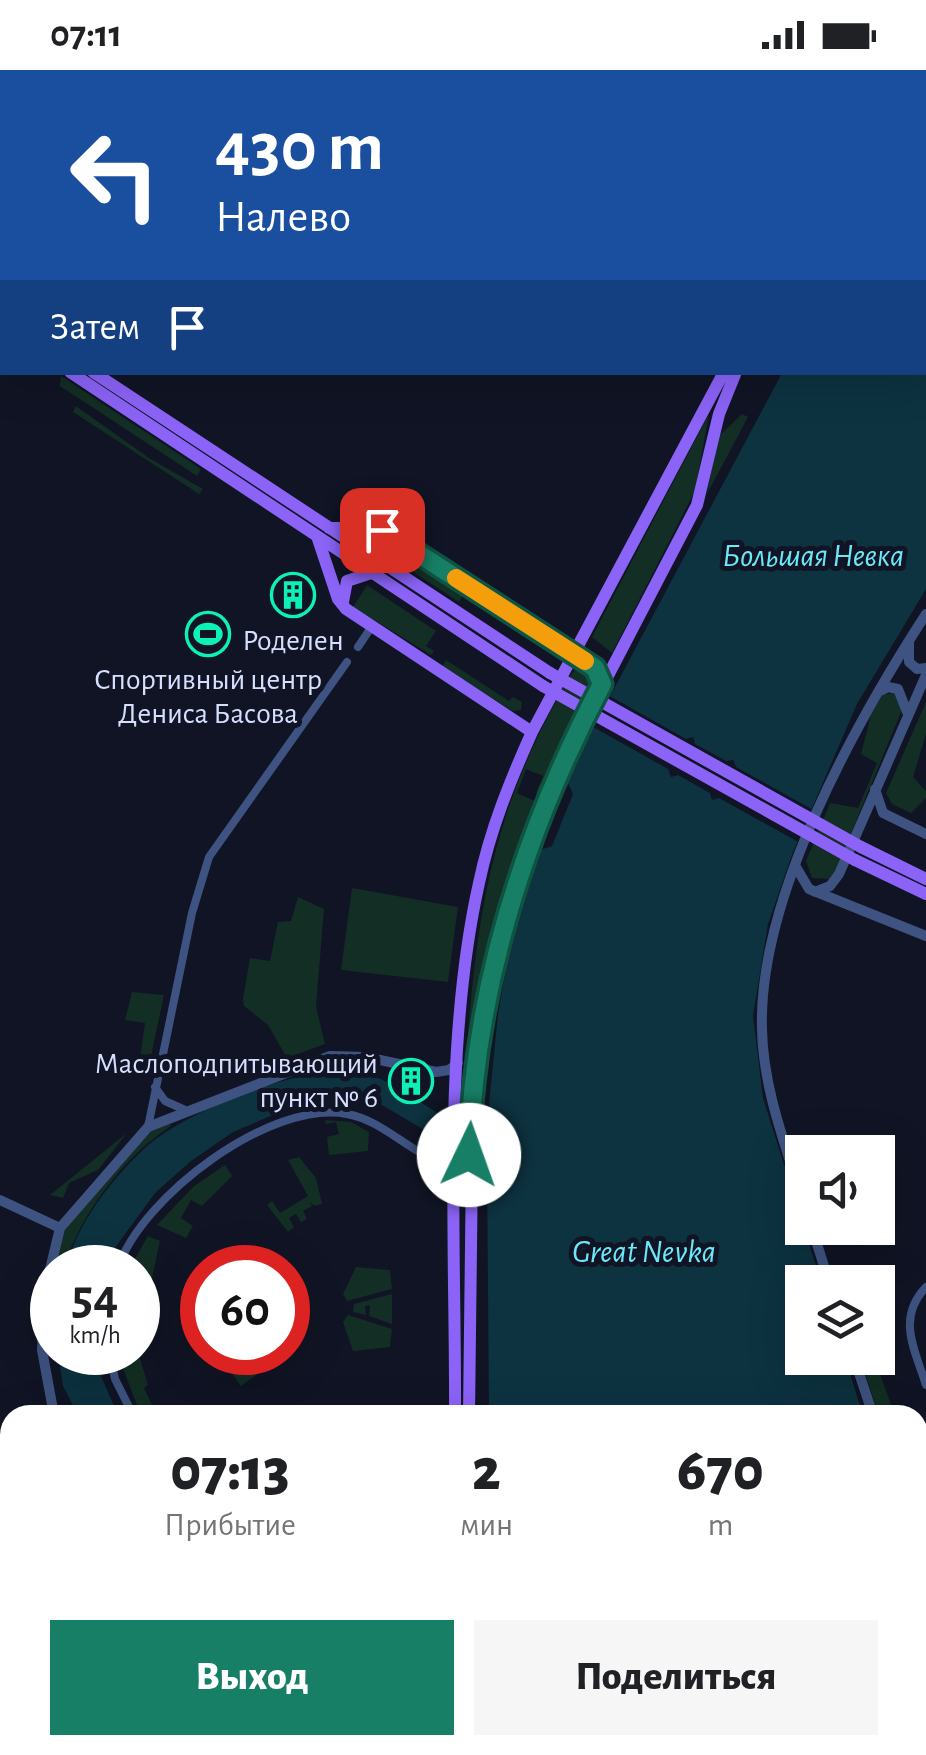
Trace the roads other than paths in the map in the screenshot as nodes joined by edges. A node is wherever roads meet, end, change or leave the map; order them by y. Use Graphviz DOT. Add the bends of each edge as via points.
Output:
graph roads {
  1 [pos="75,375"];
  2 [pos="97,375"];
  3 [pos="722,375"];
  4 [pos="735,375"];
  5 [pos="322,532"];
  6 [pos="391,535"];
  7 [pos="373,557"];
  8 [pos="371,574"];
  9 [pos="346,609"];
  10 [pos="926,614"];
  11 [pos="372,626"];
  12 [pos="910,640"];
  13 [pos="358,646"];
  14 [pos="574,654"];
  15 [pos="348,662"];
  16 [pos="909,662"];
  17 [pos="926,672"];
  18 [pos="547,679"];
  19 [pos="602,684"];
  20 [pos="894,686"];
  21 [pos="922,689"];
  22 [pos="874,696"];
  23 [pos="907,715"];
  24 [pos="532,732"];
  25 [pos="874,786"];
  26 [pos="884,813"];
  27 [pos="860,823"];
  28 [pos="926,834"];
  29 [pos="858,854"];
  30 [pos="796,866"];
  31 [pos="839,874"];
  32 [pos="926,879"];
  33 [pos="815,892"];
  34 [pos="926,894"];
  35 [pos="846,903"];
  36 [pos="926,936"];
  37 [pos="459,1062"];
  38 [pos="155,1087"];
  39 [pos="185,1110"];
  40 [pos="463,1125"];
  41 [pos="148,1126"];
  42 [pos="785,1143"];
  43 [pos="463,1151"];
  44 [pos="456,1166"];
  45 [pos="0,1200"];
  46 [pos="60,1228"];
  47 [pos="130,1245"];
  48 [pos="926,1287"];
  49 [pos="114,1375"];
  50 [pos="859,1375"];
  51 [pos="926,1386"];
  52 [pos="51,1405"];
  53 [pos="128,1405"];
  54 [pos="455,1405"];
  55 [pos="469,1405"];
  56 [pos="869,1405"];
  1 -- 5 [label="main road"];
  2 -- 5 [label="main road"];
  3 -- 14 [label="main road"];
  4 -- 19 [label="main road" via="697,505"];
  5 -- 6 [label="main road" via="373,528"];
  5 -- 7 [label="main road"];
  5 -- 8 [label="main road"];
  5 -- 9 [label="main road"];
  6 -- 7 [label="main road" via="375,540"];
  6 -- 14 [label="main road"];
  7 -- 18 [label="main road"];
  8 -- 9 [label="main road" via="346,581"];
  8 -- 18 [label="main road"];
  9 -- 11 [label="main road"];
  10 -- 12 [label="street"];
  11 -- 13 [label="street"];
  11 -- 24 [label="main road"];
  12 -- 16 [label="street"];
  12 -- 22 [label="street"];
  14 -- 19 [label="main road" via="599,671"];
  14 -- 24 [label="main road"];
  15 -- 38 [label="street" via="208,857"];
  16 -- 17 [label="street"];
  16 -- 21 [label="street"];
  17 -- 21 [label="street"];
  18 -- 29 [label="main road, bridge"];
  19 -- 40 [label="main road" via="552,783 505,922"];
  20 -- 21 [label="street"];
  20 -- 22 [label="street"];
  20 -- 23 [label="street" via="904,696"];
  21 -- 23 [label="street"];
  22 -- 30 [label="street"];
  23 -- 25 [label="street"];
  24 -- 37 [label="main road" via="479,882"];
  25 -- 26 [label="street"];
  25 -- 27 [label="street"];
  26 -- 27 [label="street"];
  26 -- 28 [label="street"];
  27 -- 31 [label="street"];
  29 -- 32 [label="main road"];
  29 -- 34 [label="main road"];
  30 -- 33 [label="street" via="802,884"];
  30 -- 42 [label="street" via="775,930 761,1026 769,1090"];
  31 -- 33 [label="street"];
  31 -- 35 [label="street"];
  33 -- 35 [label="street"];
  35 -- 36 [label="street"];
  37 -- 39 [label="street" via="436,1072 333,1055"];
  37 -- 40 [label="main road"];
  38 -- 39 [label="street" via="165,1101"];
  38 -- 41 [label="street"];
  39 -- 41 [label="street"];
  40 -- 43 [label="main road"];
  41 -- 46 [label="street"];
  43 -- 44 [label="main road"];
  43 -- 55 [label="main road"];
  44 -- 47 [label="street" via="362,1118 298,1116 232,1147 178,1188"];
  44 -- 54 [label="main road"];
  45 -- 46 [label="street"];
  46 -- 52 [label="street" via="42,1339"];
  48 -- 51 [label="street" via="908,1319"];
  49 -- 53 [label="street"];
  50 -- 56 [label="street"];
}
